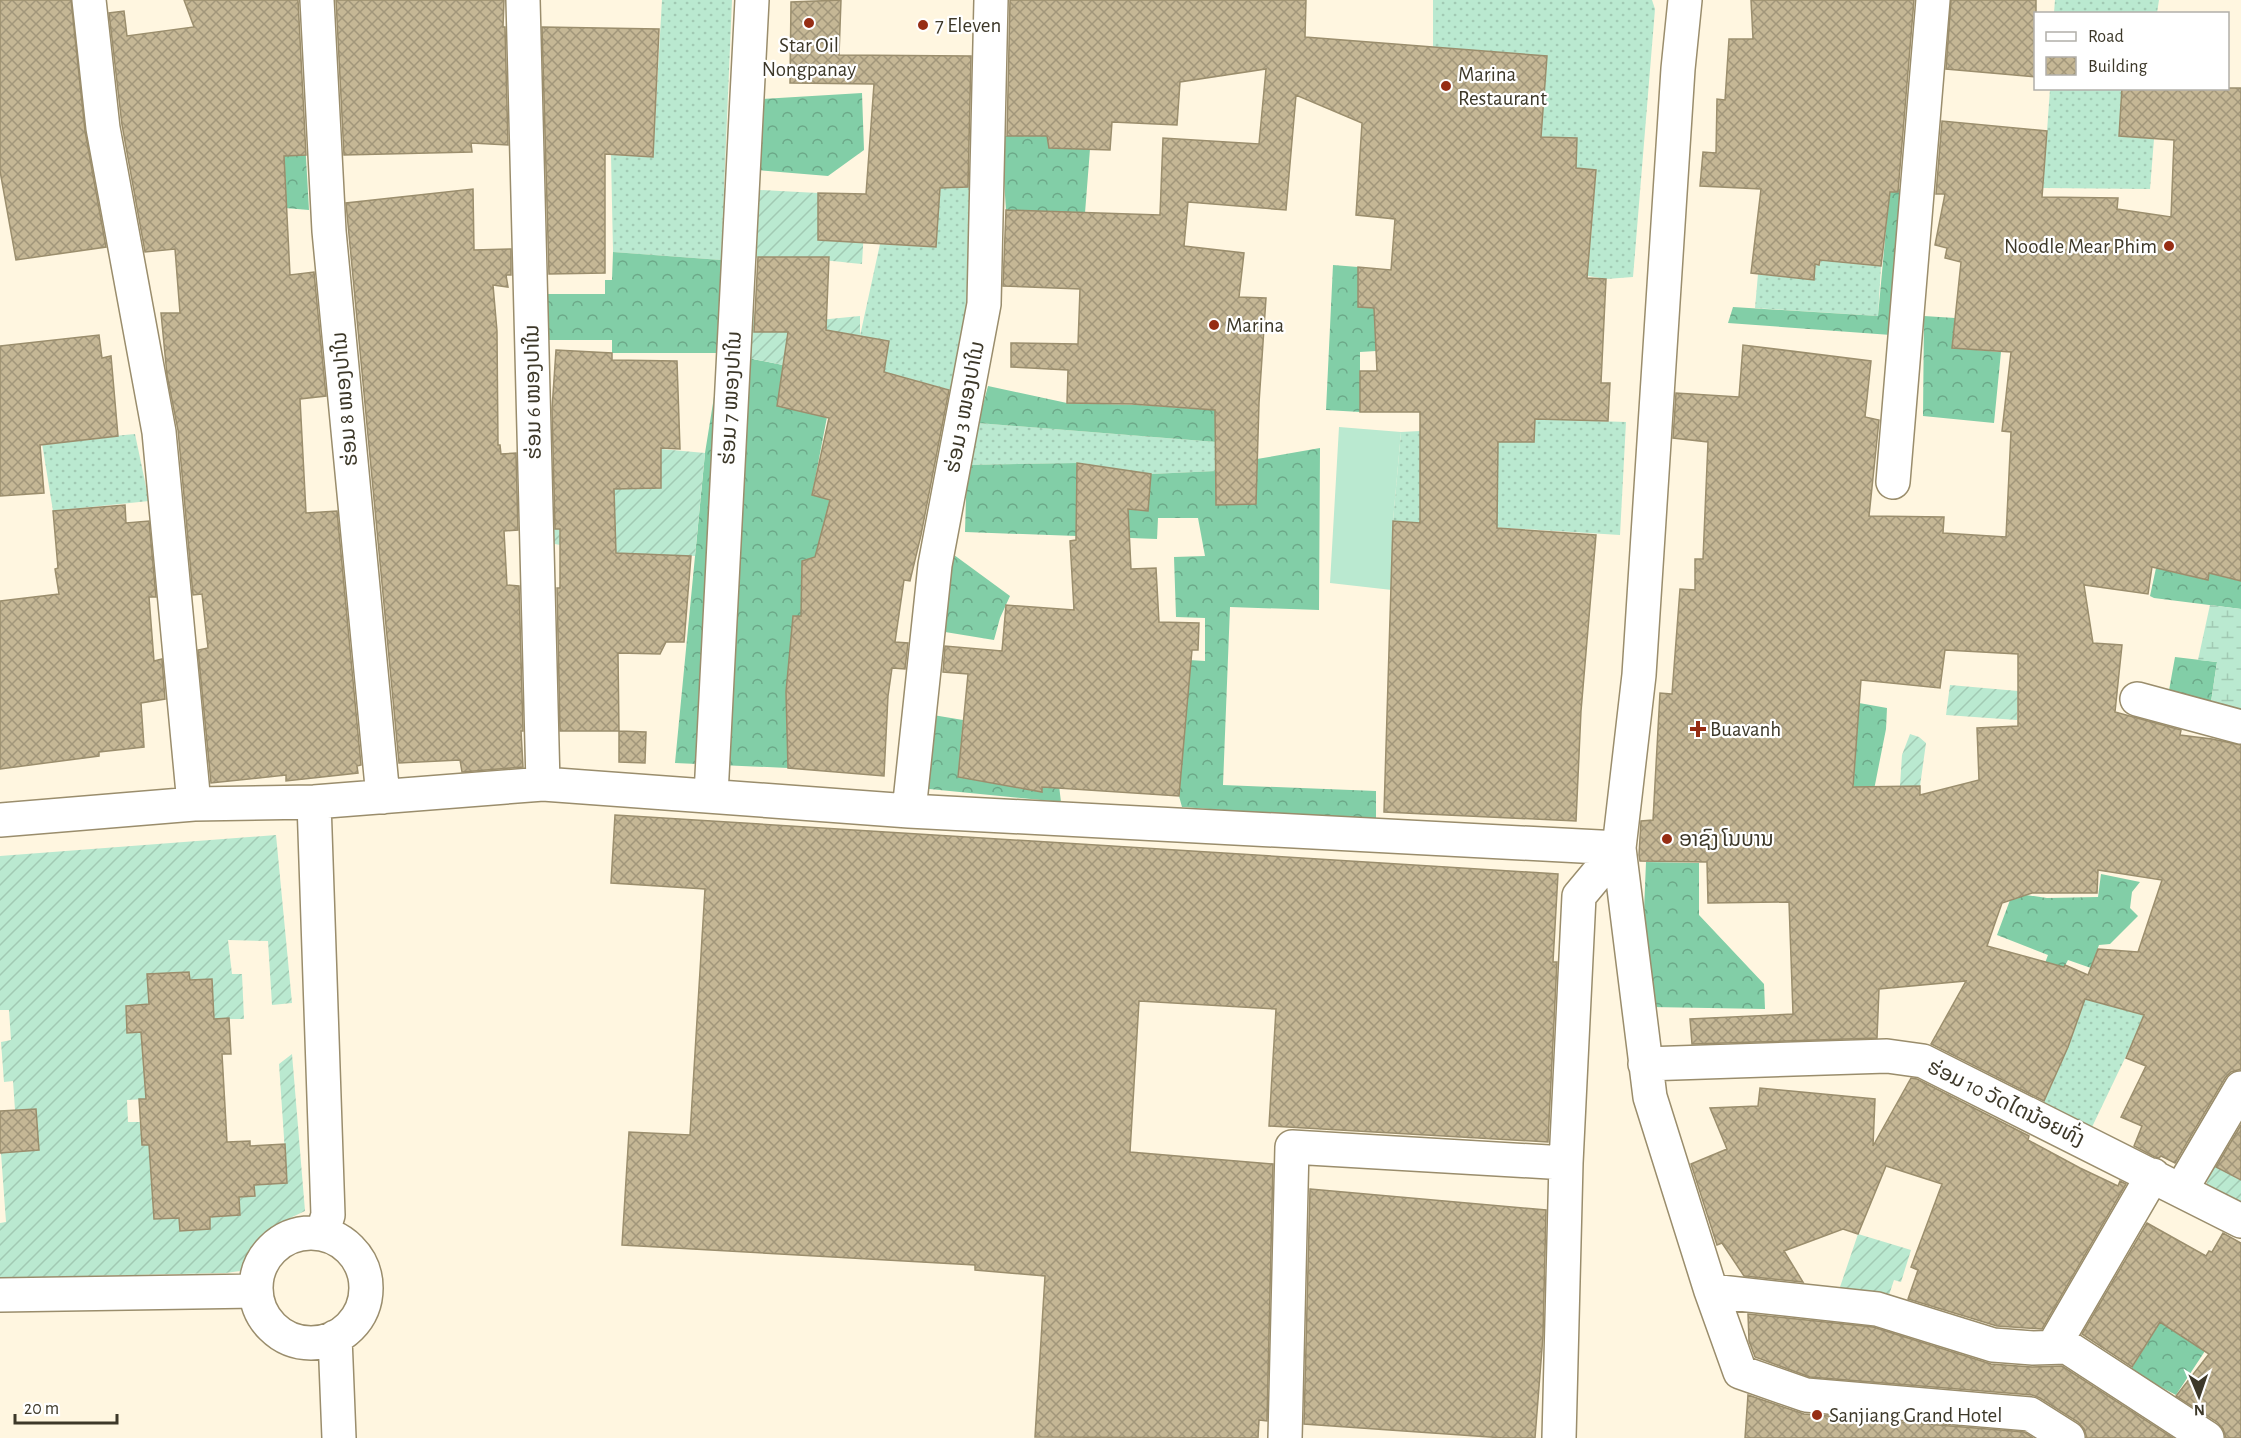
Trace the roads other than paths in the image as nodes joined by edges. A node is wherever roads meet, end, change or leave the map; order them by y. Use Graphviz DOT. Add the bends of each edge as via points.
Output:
graph roads {
  1 [pos="89,0"];
  2 [pos="316,0"];
  3 [pos="523,0"];
  4 [pos="752,0"];
  5 [pos="991,0"];
  6 [pos="1685,0"];
  7 [pos="1934,0"];
  8 [pos="1893,482"];
  9 [pos="2137,699"];
  10 [pos="2241,727"];
  11 [pos="543,784"];
  12 [pos="711,795"];
  13 [pos="383,797"];
  14 [pos="314,802"];
  15 [pos="194,804"];
  16 [pos="909,811"];
  17 [pos="0,820"];
  18 [pos="1619,848"];
  19 [pos="1645,1064"];
  20 [pos="2241,1088"];
  21 [pos="1566,1163"];
  22 [pos="2167,1182"];
  23 [pos="2241,1221"];
  24 [pos="322,1234"];
  25 [pos="256,1291"];
  26 [pos="1712,1291"];
  27 [pos="0,1295"];
  28 [pos="335,1337"];
  29 [pos="2053,1347"];
  30 [pos="339,1438"];
  31 [pos="1285,1438"];
  32 [pos="1559,1438"];
  33 [pos="2068,1438"];
  34 [pos="2207,1438"];
  1 -- 15 [label="street" via="103,128 159,432"];
  2 -- 13 [label="street, ຮ່ອມ 8 ໜອງປາໃນ" via="329,231"];
  3 -- 11 [label="street, ຮ່ອມ 6 ໜອງປາໃນ"];
  4 -- 12 [label="street, ຮ່ອມ 7 ໜອງປາໃນ"];
  5 -- 16 [label="street, ຮ່ອມ 3 ໜອງປາໃນ" via="984,304 935,565"];
  6 -- 18 [label="street" via="1639,675"];
  7 -- 8 [label="street"];
  9 -- 10 [label="street"];
  11 -- 12 [label="street"];
  11 -- 13 [label="street"];
  12 -- 16 [label="street"];
  13 -- 14 [label="street"];
  14 -- 15 [label="street"];
  14 -- 24 [label="street" via="328,1215"];
  15 -- 17 [label="street"];
  16 -- 18 [label="street"];
  18 -- 19 [label="street"];
  18 -- 21 [label="street" via="1579,896"];
  19 -- 22 [label="street, ຮ່ອມ 10 ວັດໄຕນ້ອຍທົ່ງ" via="1906,1057 1923,1061"];
  19 -- 26 [label="street" via="1650,1097"];
  20 -- 22 [label="street"];
  21 -- 31 [label="street" via="1292,1148"];
  21 -- 32 [label="street"];
  22 -- 23 [label="street, ຮ່ອມ 10 ວັດໄຕນ້ອຍທົ່ງ"];
  22 -- 29 [label="street"];
  24 -- 25 [label="street" via="295,1235 279,1243 258,1272"];
  24 -- 28 [label="street" via="347,1246 359,1259 365,1277 366,1295 361,1312 350,1327"];
  25 -- 27 [label="street"];
  25 -- 28 [label="street" via="260,1308 282,1335 317,1342"];
  26 -- 29 [label="street" via="1877,1309 1977,1341"];
  26 -- 33 [label="street" via="1740,1372 1806,1395 2030,1414"];
  28 -- 30 [label="street"];
  29 -- 34 [label="street" via="2067,1347"];
}
